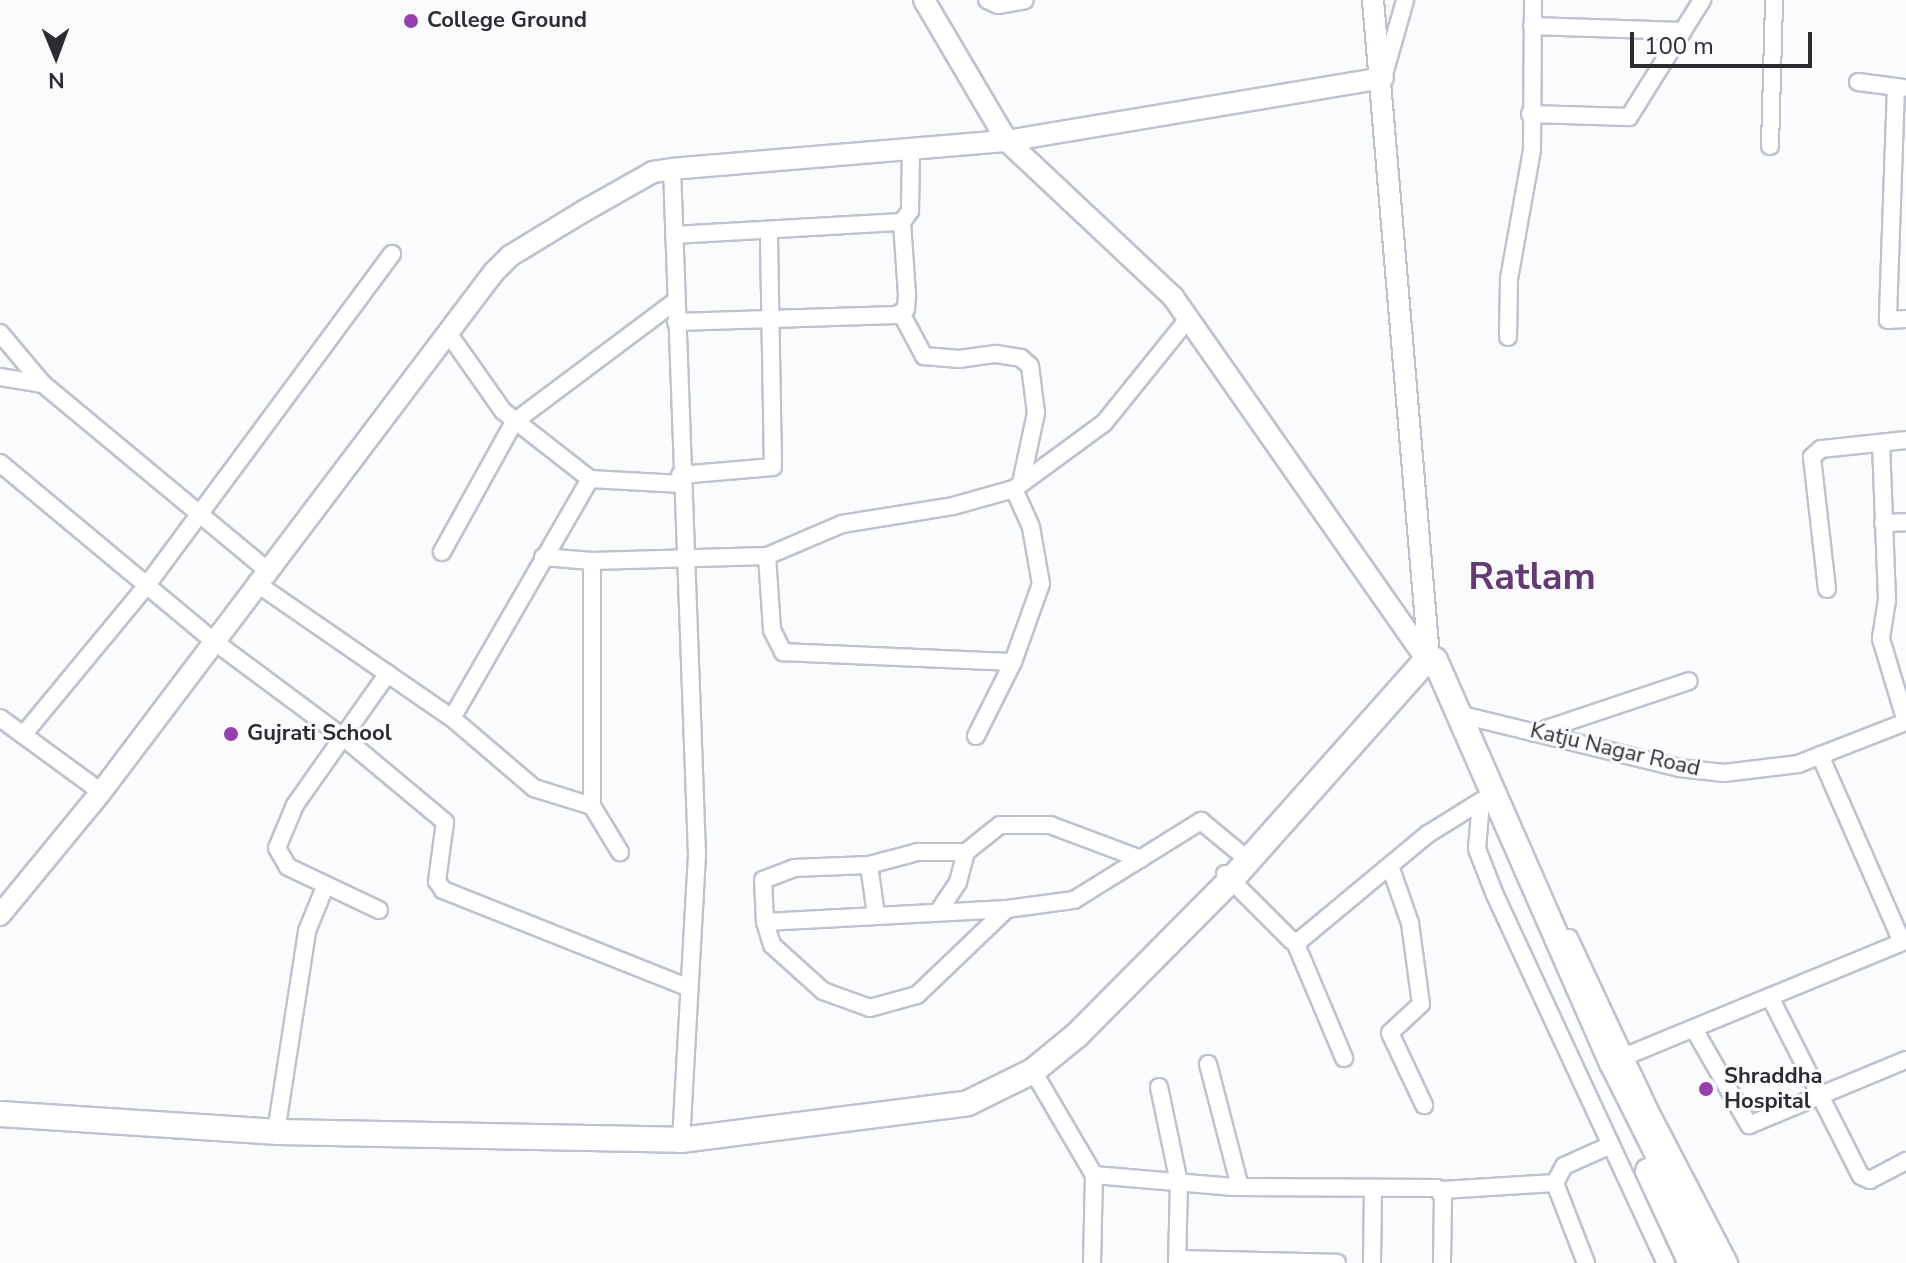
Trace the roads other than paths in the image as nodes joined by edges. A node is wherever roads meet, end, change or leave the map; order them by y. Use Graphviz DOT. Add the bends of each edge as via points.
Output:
graph roads {
  1 [pos="924,0"];
  2 [pos="987,0"];
  3 [pos="1025,0"];
  4 [pos="1373,0"];
  5 [pos="1405,0"];
  6 [pos="1533,0"];
  7 [pos="1702,0"];
  8 [pos="1774,0"];
  9 [pos="1532,26"];
  10 [pos="1683,31"];
  11 [pos="1383,78"];
  12 [pos="1858,82"];
  13 [pos="1901,88"];
  14 [pos="1530,114"];
  15 [pos="1007,141"];
  16 [pos="1770,146"];
  17 [pos="911,149"];
  18 [pos="672,169"];
  19 [pos="902,222"];
  20 [pos="769,231"];
  21 [pos="674,235"];
  22 [pos="392,254"];
  23 [pos="676,301"];
  24 [pos="901,313"];
  25 [pos="772,318"];
  26 [pos="1188,319"];
  27 [pos="1906,319"];
  28 [pos="676,322"];
  29 [pos="0,333"];
  30 [pos="448,333"];
  31 [pos="1508,337"];
  32 [pos="0,377"];
  33 [pos="43,384"];
  34 [pos="514,422"];
  35 [pos="1906,440"];
  36 [pos="1881,443"];
  37 [pos="0,463"];
  38 [pos="590,479"];
  39 [pos="680,480"];
  40 [pos="1018,486"];
  41 [pos="198,513"];
  42 [pos="1906,522"];
  43 [pos="1883,523"];
  44 [pos="442,552"];
  45 [pos="767,556"];
  46 [pos="543,557"];
  47 [pos="683,560"];
  48 [pos="592,561"];
  49 [pos="262,576"];
  50 [pos="147,585"];
  51 [pos="1827,589"];
  52 [pos="211,639"];
  53 [pos="1426,656"];
  54 [pos="1013,662"];
  55 [pos="388,673"];
  56 [pos="1689,681"];
  57 [pos="1462,715"];
  58 [pos="0,718"];
  59 [pos="452,718"];
  60 [pos="1906,722"];
  61 [pos="1534,733"];
  62 [pos="23,735"];
  63 [pos="976,736"];
  64 [pos="343,737"];
  65 [pos="1820,755"];
  66 [pos="101,792"];
  67 [pos="1489,800"];
  68 [pos="592,806"];
  69 [pos="620,852"];
  70 [pos="966,852"];
  71 [pos="1241,854"];
  72 [pos="1141,859"];
  73 [pos="869,865"];
  74 [pos="1390,866"];
  75 [pos="1227,876"];
  76 [pos="325,887"];
  77 [pos="1007,909"];
  78 [pos="379,910"];
  79 [pos="938,912"];
  80 [pos="0,915"];
  81 [pos="876,915"];
  82 [pos="765,922"];
  83 [pos="1295,942"];
  84 [pos="1904,947"];
  85 [pos="689,988"];
  86 [pos="1770,997"];
  87 [pos="1694,1029"];
  88 [pos="1626,1056"];
  89 [pos="1344,1058"];
  90 [pos="1906,1060"];
  91 [pos="1208,1064"];
  92 [pos="1033,1071"];
  93 [pos="1159,1087"];
  94 [pos="1819,1098"];
  95 [pos="0,1100"];
  96 [pos="1424,1105"];
  97 [pos="0,1114"];
  98 [pos="278,1119"];
  99 [pos="681,1134"];
  100 [pos="1611,1145"];
  101 [pos="1906,1161"];
  102 [pos="1094,1175"];
  103 [pos="1179,1183"];
  104 [pos="1555,1183"];
  105 [pos="1240,1187"];
  106 [pos="1373,1189"];
  107 [pos="1442,1190"];
  108 [pos="1177,1261"];
  109 [pos="1092,1263"];
  110 [pos="1337,1263"];
  111 [pos="1372,1263"];
  112 [pos="1442,1263"];
  113 [pos="1586,1263"];
  114 [pos="1666,1263"];
  115 [pos="1691,1263"];
  116 [pos="1712,1263"];
  117 [pos="1729,1263"];
  1 -- 15 [label="main road"];
  2 -- 3 [label="street" via="998,5"];
  4 -- 11 [label="main road"];
  5 -- 11 [label="street"];
  6 -- 9 [label="street"];
  7 -- 10 [label="street"];
  8 -- 16 [label="street"];
  9 -- 10 [label="street"];
  9 -- 14 [label="street"];
  10 -- 14 [label="street" via="1629,117"];
  11 -- 15 [label="main road"];
  11 -- 53 [label="main road"];
  12 -- 13 [label="street"];
  13 -- 27 [label="street" via="1888,320"];
  14 -- 31 [label="street" via="1532,150 1509,279"];
  15 -- 17 [label="main road"];
  15 -- 26 [label="main road" via="1173,297"];
  17 -- 18 [label="main road"];
  17 -- 19 [label="street" via="910,211"];
  18 -- 21 [label="street"];
  18 -- 30 [label="main road" via="653,172 510,256"];
  19 -- 20 [label="street"];
  19 -- 24 [label="street" via="907,294"];
  20 -- 21 [label="street"];
  20 -- 25 [label="street"];
  21 -- 23 [label="street"];
  22 -- 41 [label="street"];
  23 -- 28 [label="street"];
  23 -- 34 [label="street"];
  24 -- 25 [label="street"];
  24 -- 40 [label="street" via="924,356 996,354 1021,358 1030,366 1036,413"];
  25 -- 28 [label="street"];
  25 -- 39 [label="street" via="773,467"];
  26 -- 40 [label="street" via="1104,423"];
  26 -- 53 [label="main road"];
  28 -- 39 [label="street"];
  29 -- 33 [label="street"];
  30 -- 34 [label="street"];
  30 -- 49 [label="main road"];
  32 -- 33 [label="street"];
  33 -- 41 [label="street"];
  34 -- 38 [label="street"];
  34 -- 44 [label="street"];
  35 -- 36 [label="street"];
  36 -- 43 [label="street"];
  36 -- 51 [label="street" via="1821,449 1812,457"];
  37 -- 50 [label="street"];
  38 -- 39 [label="street"];
  38 -- 46 [label="street"];
  39 -- 47 [label="street"];
  40 -- 45 [label="street" via="953,506 842,524"];
  40 -- 54 [label="street" via="1041,584"];
  41 -- 49 [label="street"];
  41 -- 50 [label="street"];
  42 -- 43 [label="street"];
  43 -- 60 [label="street" via="1887,600 1881,639"];
  45 -- 47 [label="street"];
  45 -- 54 [label="street" via="772,630 783,652"];
  46 -- 48 [label="street"];
  46 -- 59 [label="street"];
  47 -- 48 [label="street"];
  47 -- 85 [label="street" via="697,855"];
  48 -- 68 [label="street"];
  49 -- 52 [label="main road"];
  49 -- 55 [label="street"];
  50 -- 52 [label="street"];
  50 -- 62 [label="street"];
  52 -- 64 [label="street"];
  52 -- 66 [label="main road"];
  53 -- 57 [label="highway"];
  53 -- 67 [label="highway"];
  53 -- 71 [label="highway"];
  53 -- 75 [label="highway"];
  54 -- 63 [label="street"];
  55 -- 59 [label="street"];
  55 -- 64 [label="street"];
  56 -- 61 [label="street"];
  57 -- 61 [label="street, Katju Nagar Road"];
  57 -- 67 [label="highway"];
  58 -- 62 [label="street"];
  59 -- 68 [label="street" via="534,788"];
  60 -- 65 [label="street, Katju Nagar Road"];
  61 -- 65 [label="street, Katju Nagar Road" via="1679,768 1724,773 1762,772"];
  62 -- 66 [label="street"];
  64 -- 76 [label="street" via="295,805 277,848 281,863"];
  64 -- 85 [label="street" via="445,822 437,881 443,890"];
  65 -- 84 [label="street"];
  66 -- 80 [label="main road"];
  67 -- 74 [label="street" via="1428,834"];
  67 -- 88 [label="street"];
  67 -- 100 [label="street" via="1477,849"];
  67 -- 115 [label="highway"];
  67 -- 116 [label="highway"];
  68 -- 69 [label="street"];
  70 -- 72 [label="street" via="1000,825 1050,825"];
  70 -- 73 [label="street" via="918,852"];
  70 -- 79 [label="street" via="958,882"];
  71 -- 72 [label="street" via="1201,821"];
  71 -- 75 [label="highway"];
  72 -- 77 [label="street" via="1074,900"];
  73 -- 81 [label="street"];
  73 -- 82 [label="street" via="794,868 763,880"];
  74 -- 83 [label="street"];
  74 -- 96 [label="street" via="1410,923 1421,1004 1390,1033"];
  75 -- 83 [label="street"];
  75 -- 92 [label="highway" via="1077,1035"];
  75 -- 99 [label="highway" via="1071,1029 1027,1063 953,1094"];
  76 -- 78 [label="street"];
  76 -- 98 [label="street" via="307,931"];
  77 -- 79 [label="street"];
  77 -- 82 [label="street" via="917,995 870,1008 823,991 772,945"];
  79 -- 81 [label="street"];
  81 -- 82 [label="street"];
  83 -- 89 [label="street"];
  84 -- 86 [label="street"];
  85 -- 99 [label="street"];
  86 -- 87 [label="street"];
  86 -- 94 [label="street"];
  87 -- 88 [label="street"];
  87 -- 94 [label="street" via="1749,1125"];
  88 -- 117 [label="street"];
  90 -- 94 [label="street"];
  91 -- 105 [label="street"];
  92 -- 99 [label="highway" via="968,1103"];
  92 -- 102 [label="street"];
  93 -- 103 [label="street"];
  94 -- 101 [label="street" via="1865,1179"];
  95 -- 98 [label="highway"];
  97 -- 99 [label="highway" via="278,1132"];
  98 -- 99 [label="highway"];
  100 -- 104 [label="street" via="1564,1166"];
  100 -- 114 [label="street"];
  102 -- 103 [label="street"];
  102 -- 109 [label="street"];
  103 -- 105 [label="street"];
  103 -- 108 [label="street"];
  104 -- 107 [label="street"];
  104 -- 113 [label="street"];
  105 -- 106 [label="street"];
  106 -- 107 [label="street"];
  106 -- 111 [label="street"];
  107 -- 112 [label="street"];
  108 -- 110 [label="street"];
}
